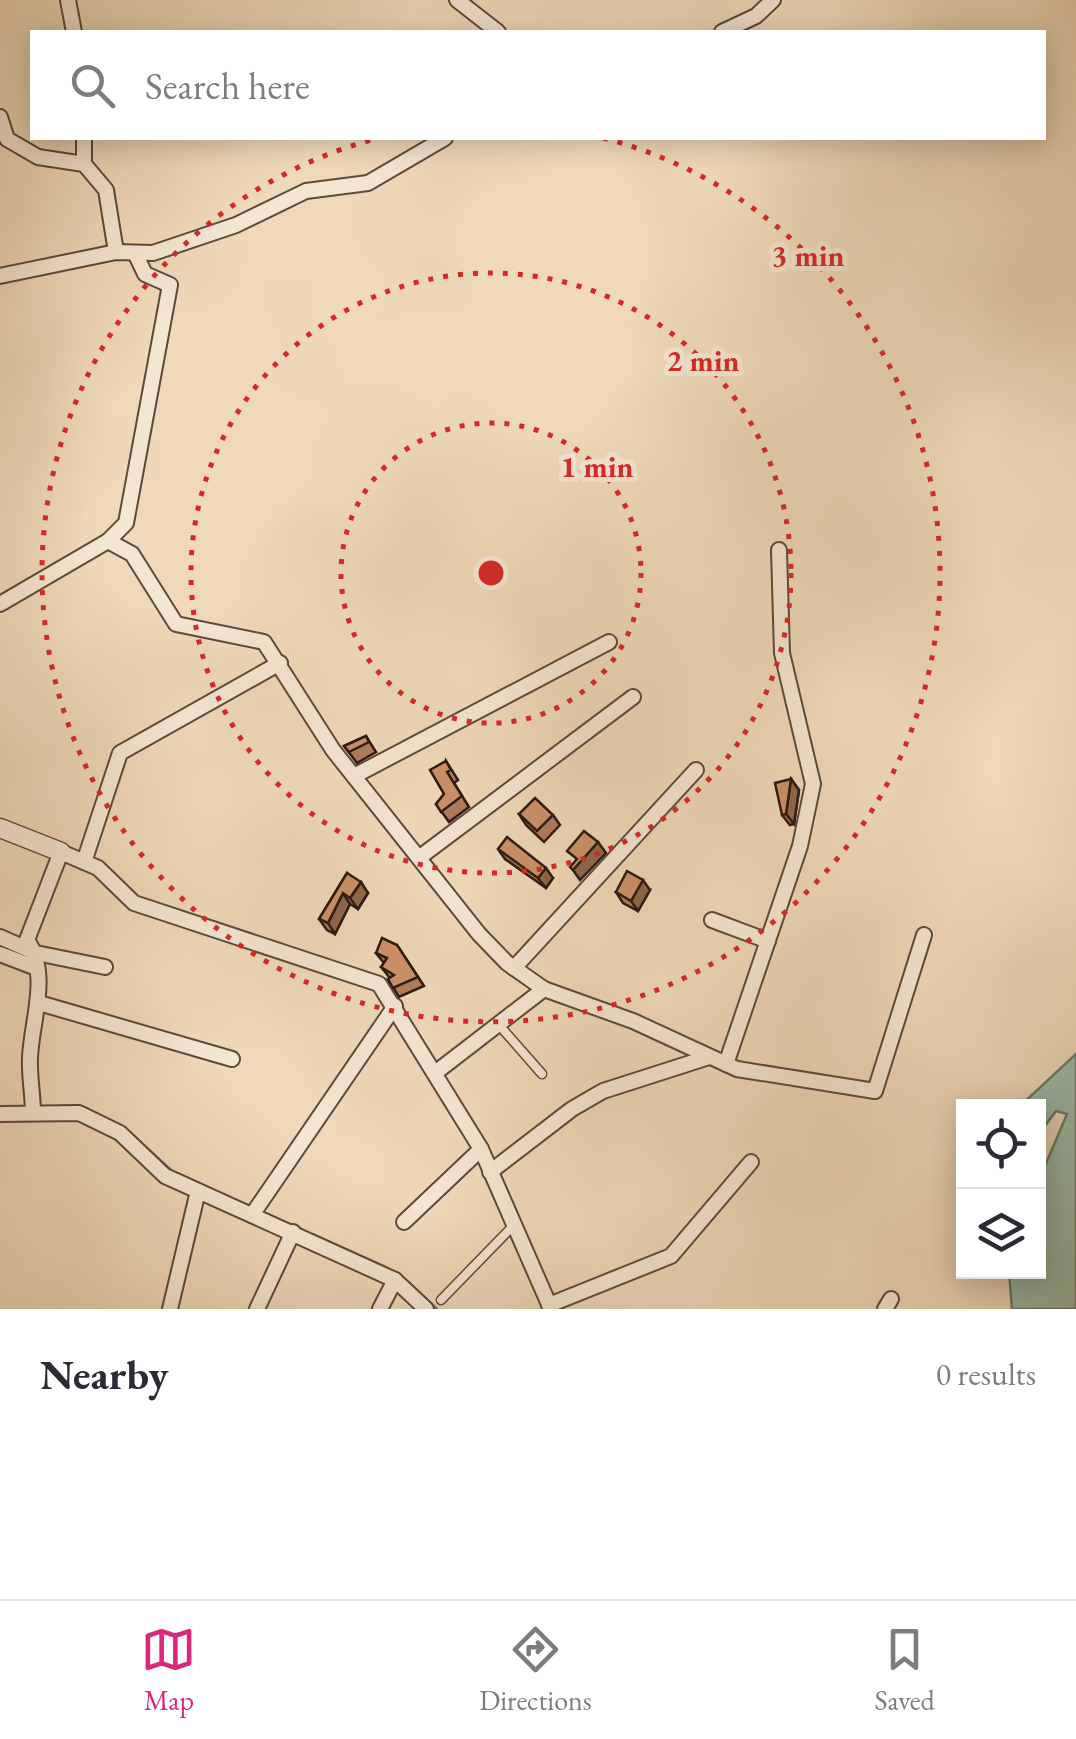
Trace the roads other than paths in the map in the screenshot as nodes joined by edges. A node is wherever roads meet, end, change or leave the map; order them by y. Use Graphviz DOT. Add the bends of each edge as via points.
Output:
graph roads {
  1 [pos="68,0"];
  2 [pos="457,0"];
  3 [pos="774,0"];
  4 [pos="74,30"];
  5 [pos="495,30"];
  6 [pos="726,30"];
  7 [pos="0,117"];
  8 [pos="84,140"];
  9 [pos="442,140"];
  10 [pos="84,164"];
  11 [pos="116,252"];
  12 [pos="135,253"];
  13 [pos="0,276"];
  14 [pos="108,541"];
  15 [pos="780,550"];
  16 [pos="0,604"];
  17 [pos="609,642"];
  18 [pos="280,663"];
  19 [pos="633,696"];
  20 [pos="696,770"];
  21 [pos="354,776"];
  22 [pos="0,828"];
  23 [pos="61,852"];
  24 [pos="420,857"];
  25 [pos="84,862"];
  26 [pos="712,920"];
  27 [pos="924,936"];
  28 [pos="0,937"];
  29 [pos="768,940"];
  30 [pos="0,954"];
  31 [pos="35,960"];
  32 [pos="105,967"];
  33 [pos="514,968"];
  34 [pos="544,989"];
  35 [pos="38,1003"];
  36 [pos="395,1006"];
  37 [pos="499,1024"];
  38 [pos="710,1057"];
  39 [pos="232,1059"];
  40 [pos="726,1064"];
  41 [pos="435,1074"];
  42 [pos="542,1074"];
  43 [pos="33,1106"];
  44 [pos="0,1114"];
  45 [pos="481,1149"];
  46 [pos="750,1162"];
  47 [pos="490,1172"];
  48 [pos="198,1192"];
  49 [pos="255,1210"];
  50 [pos="404,1222"];
  51 [pos="512,1227"];
  52 [pos="293,1232"];
  53 [pos="395,1280"];
  54 [pos="441,1300"];
  55 [pos="550,1307"];
  56 [pos="170,1309"];
  57 [pos="256,1309"];
  58 [pos="380,1309"];
  59 [pos="426,1309"];
  1 -- 4 [label="street"];
  2 -- 5 [label="street"];
  3 -- 6 [label="street"];
  7 -- 10 [label="street" via="7,139 38,157"];
  8 -- 10 [label="street"];
  9 -- 12 [label="street" via="368,183 306,191 236,225 154,254"];
  10 -- 11 [label="street" via="106,190"];
  11 -- 12 [label="street"];
  11 -- 13 [label="street"];
  12 -- 14 [label="street" via="144,274 170,285 145,402 136,489 126,524"];
  14 -- 16 [label="street"];
  14 -- 18 [label="street" via="132,554 176,624 264,642"];
  15 -- 29 [label="street" via="782,653 813,784"];
  17 -- 21 [label="street"];
  18 -- 21 [label="street"];
  18 -- 25 [label="street" via="120,753"];
  19 -- 24 [label="street"];
  20 -- 33 [label="street"];
  21 -- 24 [label="street"];
  22 -- 23 [label="street"];
  23 -- 25 [label="street"];
  23 -- 31 [label="street" via="27,940"];
  24 -- 33 [label="street" via="478,934"];
  25 -- 36 [label="street" via="134,903 379,984"];
  26 -- 29 [label="street"];
  27 -- 40 [label="street" via="875,1091"];
  28 -- 31 [label="street"];
  29 -- 40 [label="street"];
  30 -- 31 [label="street"];
  31 -- 32 [label="street"];
  31 -- 35 [label="street"];
  33 -- 34 [label="street"];
  34 -- 37 [label="street"];
  34 -- 38 [label="street"];
  35 -- 39 [label="street"];
  35 -- 43 [label="street" via="30,1059"];
  36 -- 41 [label="street"];
  36 -- 49 [label="street"];
  37 -- 41 [label="street"];
  37 -- 42 [label="lane"];
  38 -- 40 [label="street"];
  38 -- 47 [label="street" via="604,1092"];
  41 -- 45 [label="street"];
  43 -- 44 [label="street"];
  43 -- 48 [label="street" via="79,1113 120,1133 165,1176"];
  45 -- 47 [label="street"];
  45 -- 50 [label="street"];
  46 -- 55 [label="street" via="672,1256"];
  47 -- 51 [label="street"];
  48 -- 49 [label="street"];
  48 -- 56 [label="street"];
  49 -- 52 [label="street"];
  51 -- 54 [label="lane"];
  51 -- 55 [label="street"];
  52 -- 53 [label="street"];
  52 -- 57 [label="street"];
  53 -- 58 [label="street"];
  53 -- 59 [label="street"];
}
